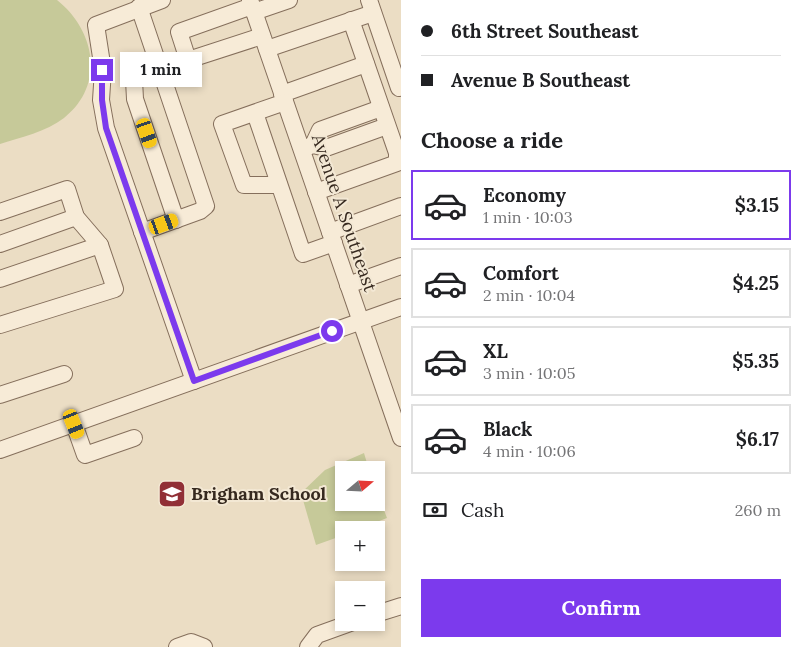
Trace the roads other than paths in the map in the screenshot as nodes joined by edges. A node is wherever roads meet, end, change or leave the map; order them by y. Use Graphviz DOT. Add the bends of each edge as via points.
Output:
graph roads {
  1 [pos="162,0"];
  2 [pos="289,0"];
  3 [pos="252,6"];
  4 [pos="371,6"];
  5 [pos="139,7"];
  6 [pos="351,20"];
  7 [pos="265,42"];
  8 [pos="158,62"];
  9 [pos="366,64"];
  10 [pos="399,88"];
  11 [pos="283,98"];
  12 [pos="381,108"];
  13 [pos="255,113"];
  14 [pos="387,126"];
  15 [pos="307,147"];
  16 [pos="280,186"];
  17 [pos="316,192"];
  18 [pos="401,206"];
  19 [pos="0,212"];
  20 [pos="76,217"];
  21 [pos="176,220"];
  22 [pos="142,232"];
  23 [pos="332,237"];
  24 [pos="0,244"];
  25 [pos="100,245"];
  26 [pos="401,266"];
  27 [pos="0,279"];
  28 [pos="348,284"];
  29 [pos="401,307"];
  30 [pos="361,321"];
  31 [pos="0,325"];
  32 [pos="64,374"];
  33 [pos="194,381"];
  34 [pos="0,395"];
  35 [pos="74,424"];
  36 [pos="134,438"];
  37 [pos="401,438"];
  38 [pos="0,450"];
  39 [pos="401,606"];
  40 [pos="385,611"];
  41 [pos="335,628"];
  42 [pos="177,647"];
  43 [pos="204,647"];
  44 [pos="308,647"];
  1 -- 5 [label="street"];
  2 -- 3 [label="street"];
  3 -- 7 [label="street, Avenue A Southeast"];
  3 -- 7 [label="street" via="179,32 188,60"];
  4 -- 6 [label="street"];
  4 -- 10 [label="street"];
  5 -- 8 [label="street"];
  5 -- 22 [label="street" via="96,25 104,119"];
  6 -- 7 [label="street"];
  6 -- 9 [label="street"];
  7 -- 11 [label="street, Avenue A Southeast"];
  8 -- 21 [label="street" via="138,71 134,80 135,99"];
  8 -- 21 [label="street" via="206,206"];
  9 -- 11 [label="street"];
  9 -- 12 [label="street"];
  11 -- 13 [label="street"];
  11 -- 15 [label="street, Avenue A Southeast"];
  12 -- 14 [label="street"];
  12 -- 15 [label="street" via="320,130"];
  13 -- 16 [label="street"];
  13 -- 16 [label="street" via="222,124 244,185"];
  14 -- 15 [label="street" via="326,148"];
  14 -- 17 [label="street" via="397,153 397,163"];
  15 -- 17 [label="street, Avenue A Southeast"];
  16 -- 23 [label="street" via="303,254"];
  17 -- 23 [label="street, Avenue A Southeast"];
  18 -- 23 [label="street"];
  19 -- 20 [label="street" via="67,189"];
  20 -- 24 [label="street"];
  20 -- 25 [label="street"];
  21 -- 22 [label="street"];
  22 -- 33 [label="street"];
  23 -- 28 [label="street, Avenue A Southeast"];
  25 -- 27 [label="street"];
  25 -- 31 [label="street" via="115,289"];
  26 -- 28 [label="street"];
  28 -- 30 [label="street, Avenue A Southeast"];
  29 -- 30 [label="street"];
  30 -- 33 [label="street"];
  30 -- 37 [label="street, Avenue A Southeast"];
  32 -- 34 [label="street"];
  33 -- 35 [label="street"];
  35 -- 36 [label="street" via="85,455"];
  35 -- 38 [label="street"];
  39 -- 40 [label="street"];
  41 -- 44 [label="street" via="317,635"];
  42 -- 43 [label="street" via="192,642"];
}
